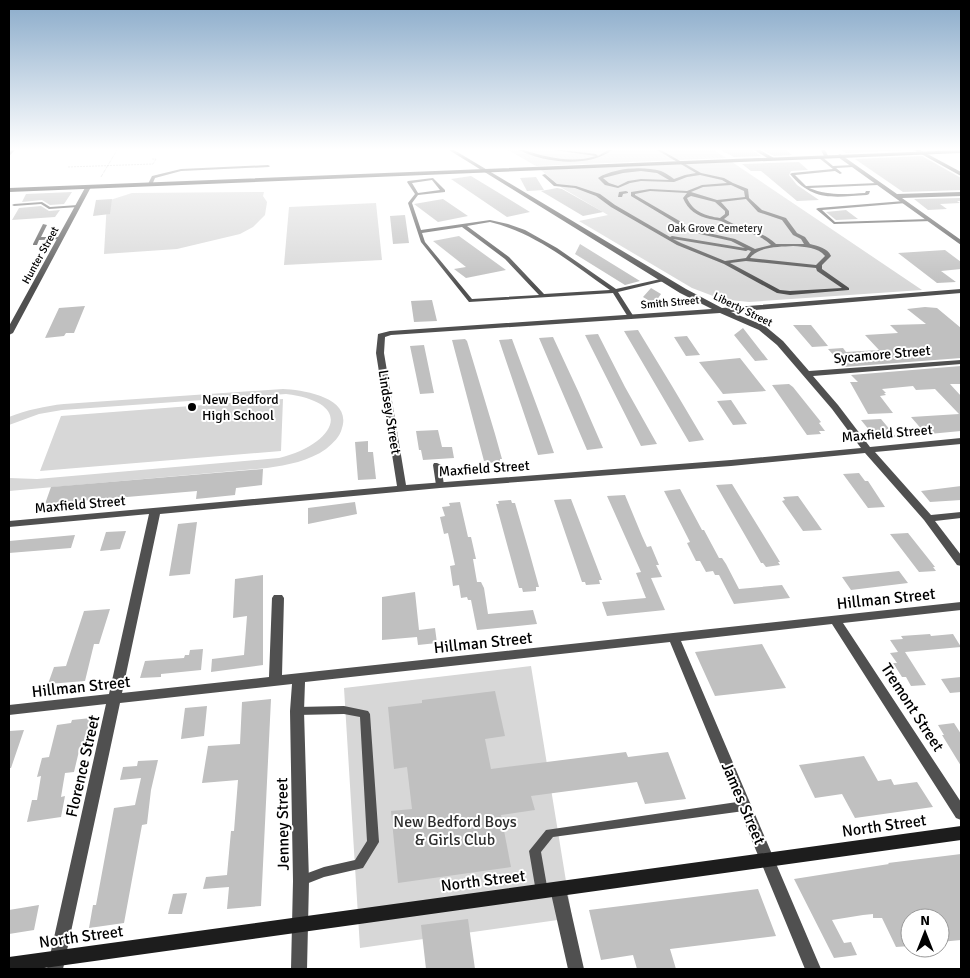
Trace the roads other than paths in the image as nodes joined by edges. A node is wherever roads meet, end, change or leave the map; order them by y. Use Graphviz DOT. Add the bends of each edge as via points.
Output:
graph roads {
  1 [pos="83,196"];
  2 [pos="417,196"];
  3 [pos="526,196"];
  4 [pos="599,196"];
  5 [pos="633,196"];
  6 [pos="687,196"];
  7 [pos="698,196"];
  8 [pos="896,196"];
  9 [pos="908,196"];
  10 [pos="747,198"];
  11 [pos="717,201"];
  12 [pos="904,202"];
  13 [pos="14,205"];
  14 [pos="78,206"];
  15 [pos="721,219"];
  16 [pos="930,220"];
  17 [pos="45,225"];
  18 [pos="462,225"];
  19 [pos="420,232"];
  20 [pos="950,234"];
  21 [pos="961,234"];
  22 [pos="665,236"];
  23 [pos="61,238"];
  24 [pos="961,243"];
  25 [pos="718,246"];
  26 [pos="775,246"];
  27 [pos="808,246"];
  28 [pos="754,251"];
  29 [pos="701,254"];
  30 [pos="745,260"];
  31 [pos="725,262"];
  32 [pos="818,267"];
  33 [pos="665,280"];
  34 [pos="615,291"];
  35 [pos="961,291"];
  36 [pos="543,296"];
  37 [pos="718,309"];
  38 [pos="631,317"];
  39 [pos="9,333"];
  40 [pos="382,336"];
  41 [pos="961,362"];
  42 [pos="805,374"];
  43 [pos="961,441"];
  44 [pos="867,449"];
  45 [pos="437,465"];
  46 [pos="440,485"];
  47 [pos="402,489"];
  48 [pos="155,511"];
  49 [pos="961,515"];
  50 [pos="928,518"];
  51 [pos="9,524"];
  52 [pos="961,562"];
  53 [pos="278,598"];
  54 [pos="961,606"];
  55 [pos="835,620"];
  56 [pos="674,638"];
  57 [pos="299,678"];
  58 [pos="275,681"];
  59 [pos="115,699"];
  60 [pos="9,710"];
  61 [pos="297,711"];
  62 [pos="744,806"];
  63 [pos="961,814"];
  64 [pos="961,833"];
  65 [pos="767,860"];
  66 [pos="301,881"];
  67 [pos="558,890"];
  68 [pos="542,892"];
  69 [pos="299,923"];
  70 [pos="56,964"];
  71 [pos="9,965"];
  72 [pos="298,969"];
  73 [pos="576,969"];
  74 [pos="813,969"];
  1 -- 14 [label="street, Hunter Street"];
  2 -- 19 [label="lane" via="410,203"];
  3 -- 33 [label="street, Liberty Street"];
  4 -- 22 [label="lane"];
  5 -- 28 [label="lane" via="693,231 733,240"];
  6 -- 15 [label="lane" via="690,208 705,216"];
  7 -- 11 [label="lane"];
  8 -- 9 [label="street"];
  8 -- 12 [label="street"];
  10 -- 11 [label="lane"];
  10 -- 27 [label="lane" via="760,210 784,219"];
  11 -- 15 [label="lane" via="727,211"];
  12 -- 16 [label="street"];
  12 -- 16 [label="lane" via="818,209 834,223"];
  13 -- 14 [label="lane"];
  14 -- 23 [label="street, Hunter Street"];
  15 -- 26 [label="lane" via="734,227 764,235"];
  16 -- 20 [label="street"];
  17 -- 23 [label="lane" via="36,241"];
  18 -- 19 [label="lane"];
  18 -- 34 [label="lane" via="490,221 520,230"];
  18 -- 36 [label="lane" via="507,258"];
  19 -- 36 [label="lane" via="423,242 471,301"];
  20 -- 21 [label="street"];
  20 -- 24 [label="street"];
  22 -- 25 [label="lane"];
  22 -- 29 [label="lane"];
  23 -- 39 [label="street, Hunter Street"];
  25 -- 28 [label="lane"];
  25 -- 29 [label="lane"];
  26 -- 27 [label="lane"];
  26 -- 28 [label="lane"];
  27 -- 32 [label="lane" via="828,254"];
  28 -- 30 [label="lane"];
  29 -- 31 [label="lane"];
  30 -- 31 [label="lane"];
  30 -- 32 [label="lane"];
  31 -- 32 [label="lane" via="782,292 847,289"];
  33 -- 34 [label="lane"];
  33 -- 37 [label="street, Liberty Street"];
  34 -- 36 [label="lane"];
  34 -- 38 [label="lane"];
  35 -- 37 [label="street, Smith Street"];
  37 -- 38 [label="street, Smith Street"];
  37 -- 42 [label="street, Liberty Street" via="767,331"];
  38 -- 40 [label="street, Smith Street" via="399,332"];
  40 -- 47 [label="street, Lindsey Street" via="380,353"];
  41 -- 42 [label="street, Sycamore Street"];
  42 -- 44 [label="street, Liberty Street"];
  43 -- 44 [label="street, Maxfield Street"];
  44 -- 46 [label="street, Maxfield Street"];
  44 -- 50 [label="street, Liberty Street"];
  45 -- 46 [label="lane"];
  46 -- 47 [label="street, Maxfield Street"];
  47 -- 48 [label="street, Maxfield Street"];
  48 -- 51 [label="street, Maxfield Street"];
  48 -- 59 [label="street, Florence Street"];
  49 -- 50 [label="street"];
  50 -- 52 [label="street, Liberty Street"];
  53 -- 58 [label="street"];
  54 -- 55 [label="street, Hillman Street"];
  55 -- 56 [label="street, Hillman Street"];
  55 -- 63 [label="street, Tremont Street"];
  56 -- 57 [label="street, Hillman Street"];
  56 -- 62 [label="street, James Street"];
  57 -- 58 [label="street, Hillman Street"];
  57 -- 61 [label="street, Jenney Street"];
  58 -- 59 [label="street, Hillman Street"];
  59 -- 60 [label="street, Hillman Street"];
  59 -- 70 [label="street, Florence Street"];
  61 -- 66 [label="street, Jenney Street"];
  61 -- 66 [label="lane" via="344,710 365,714 373,842 359,864"];
  62 -- 65 [label="street, James Street"];
  62 -- 68 [label="lane" via="550,832 535,851"];
  64 -- 65 [label="main road, North Street"];
  65 -- 67 [label="main road, North Street"];
  65 -- 74 [label="street, James Street"];
  66 -- 69 [label="street, Jenney Street"];
  67 -- 68 [label="main road, North Street"];
  67 -- 73 [label="street"];
  68 -- 69 [label="main road, North Street"];
  69 -- 70 [label="main road, North Street"];
  69 -- 72 [label="street, Jenney Street"];
  70 -- 71 [label="main road, North Street"];
}
